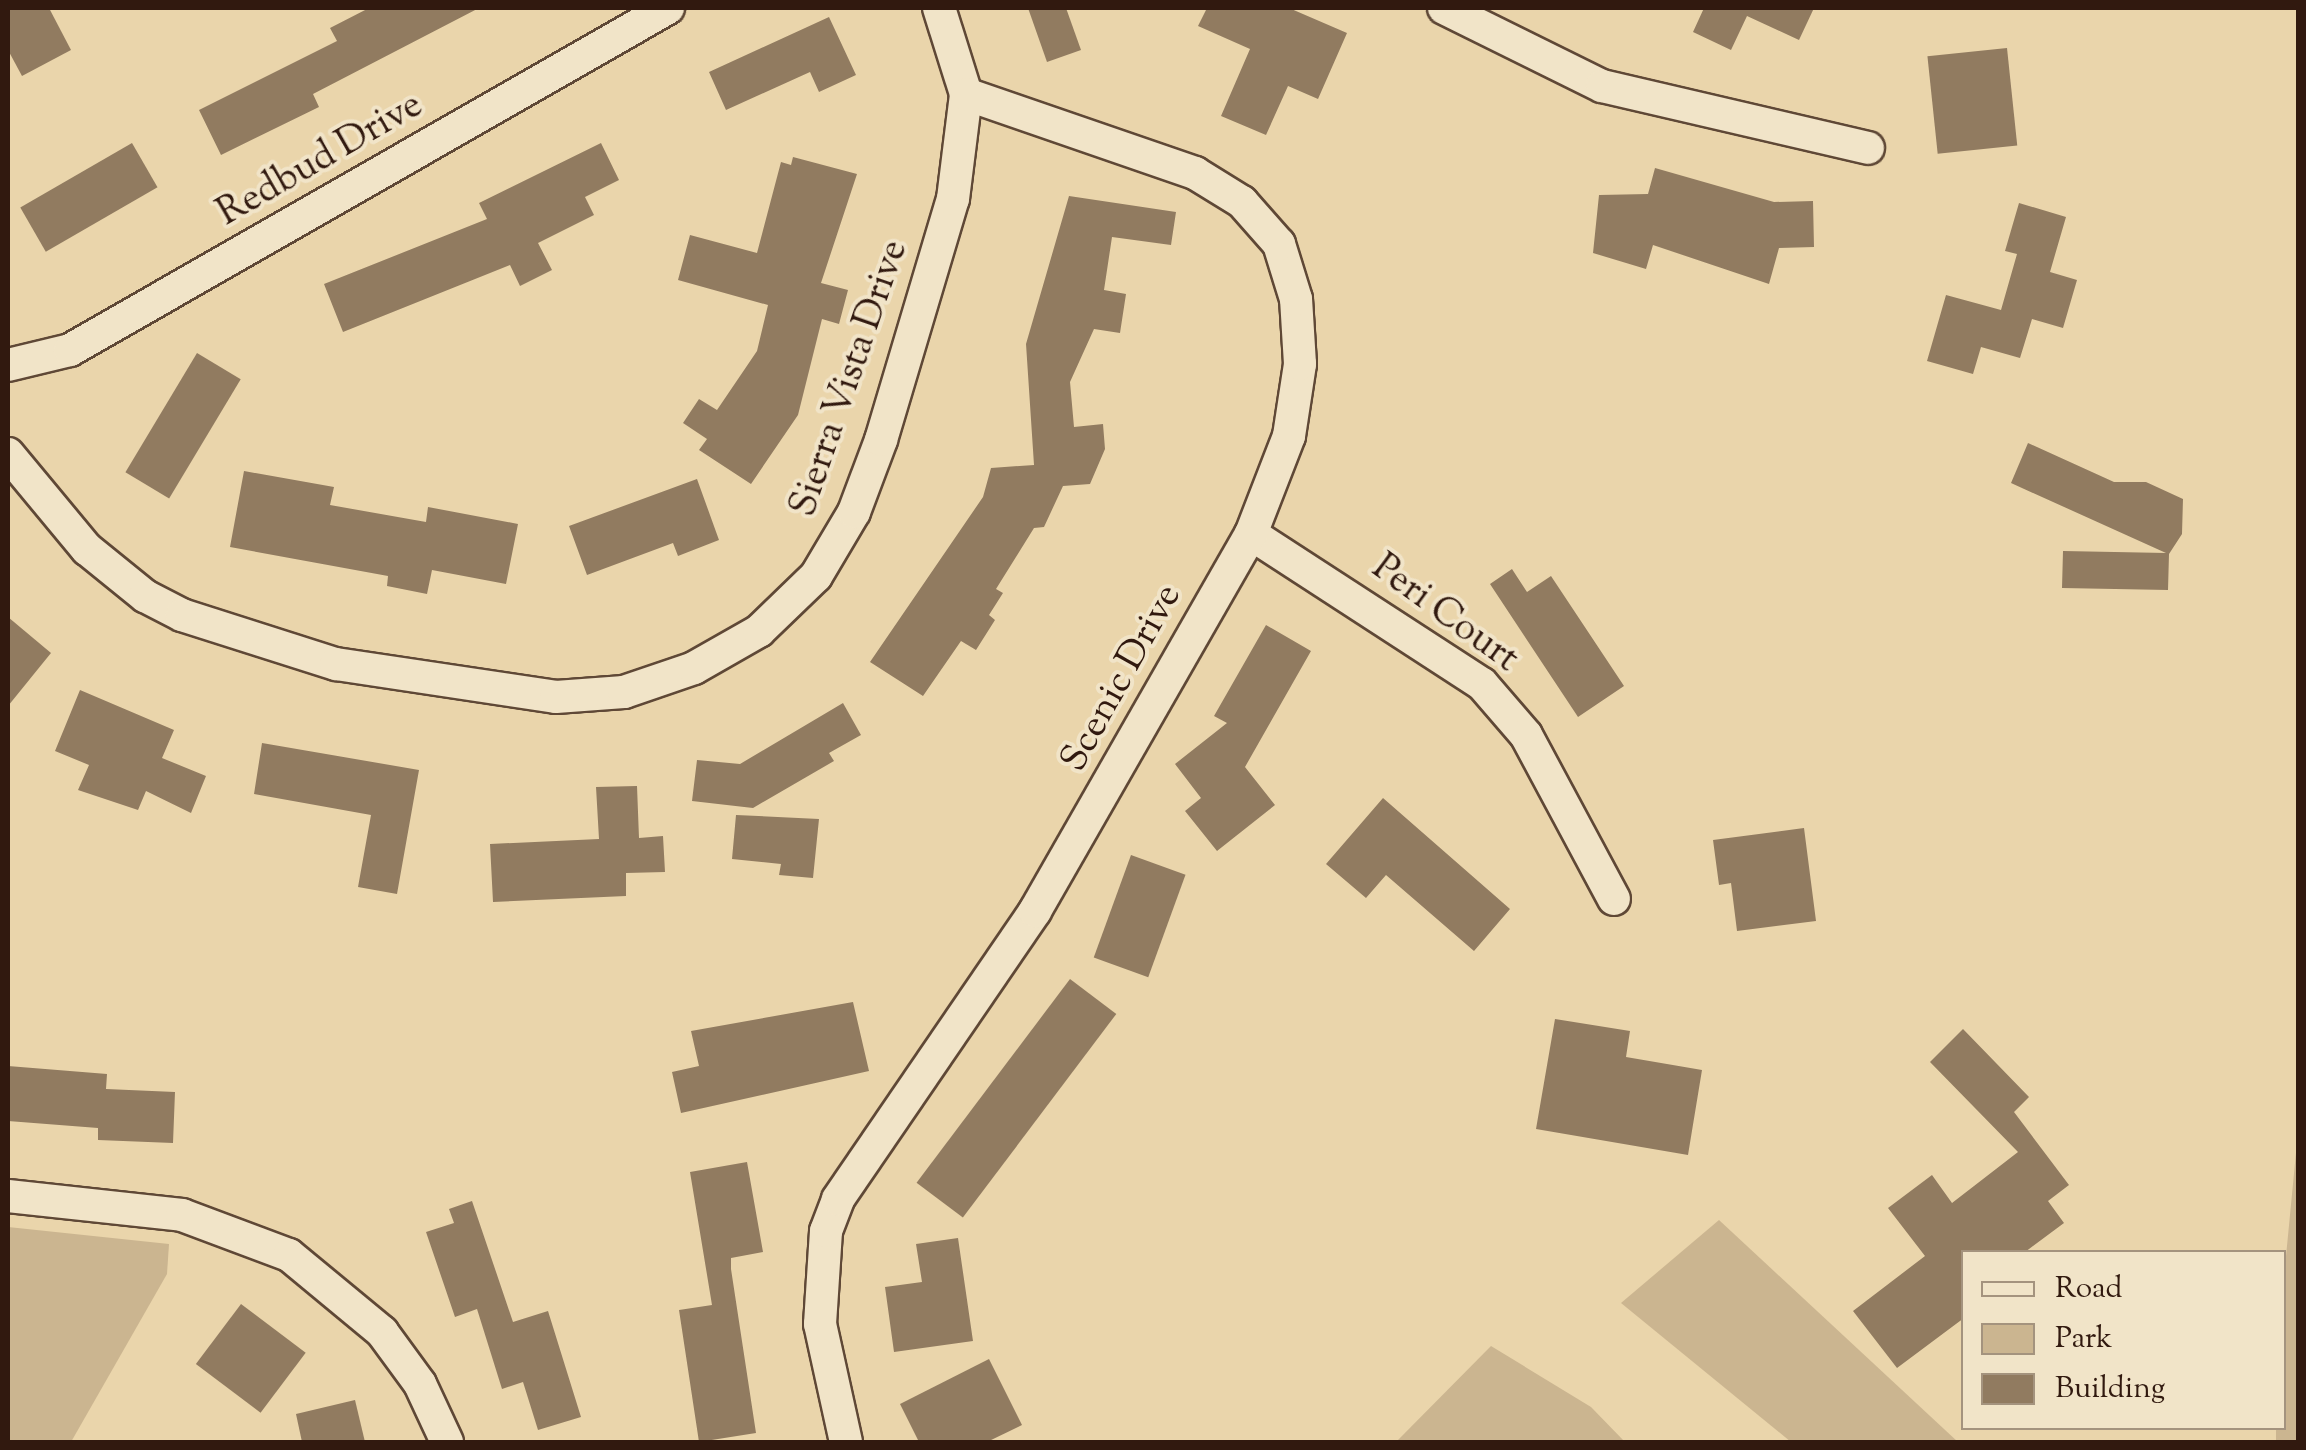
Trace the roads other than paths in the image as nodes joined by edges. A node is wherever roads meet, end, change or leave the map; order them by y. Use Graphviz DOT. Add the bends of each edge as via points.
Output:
graph roads {
  1 [pos="668,8"];
  2 [pos="939,8"];
  3 [pos="1444,8"];
  4 [pos="966,94"];
  5 [pos="1868,148"];
  6 [pos="8,365"];
  7 [pos="8,454"];
  8 [pos="1250,534"];
  9 [pos="1614,899"];
  10 [pos="8,1196"];
  11 [pos="447,1442"];
  12 [pos="846,1442"];
  1 -- 6 [label="street, Redbud Drive" via="70,350"];
  2 -- 4 [label="street, Sierra Vista Drive"];
  3 -- 5 [label="street" via="1602,86"];
  4 -- 7 [label="street, Sierra Vista Drive" via="953,200 854,512 816,576 786,607 759,631 674,677 594,696 494,691 336,664 182,615 144,596 87,549"];
  4 -- 8 [label="street, Scenic Drive" via="1195,174 1242,202 1279,244 1296,298 1299,378 1290,436"];
  8 -- 9 [label="street, Peri Court" via="1482,684 1526,735"];
  8 -- 12 [label="street, Scenic Drive" via="1035,911 838,1199 826,1231 820,1324"];
  10 -- 11 [label="street" via="182,1215 289,1255 382,1332 420,1384"];
}
